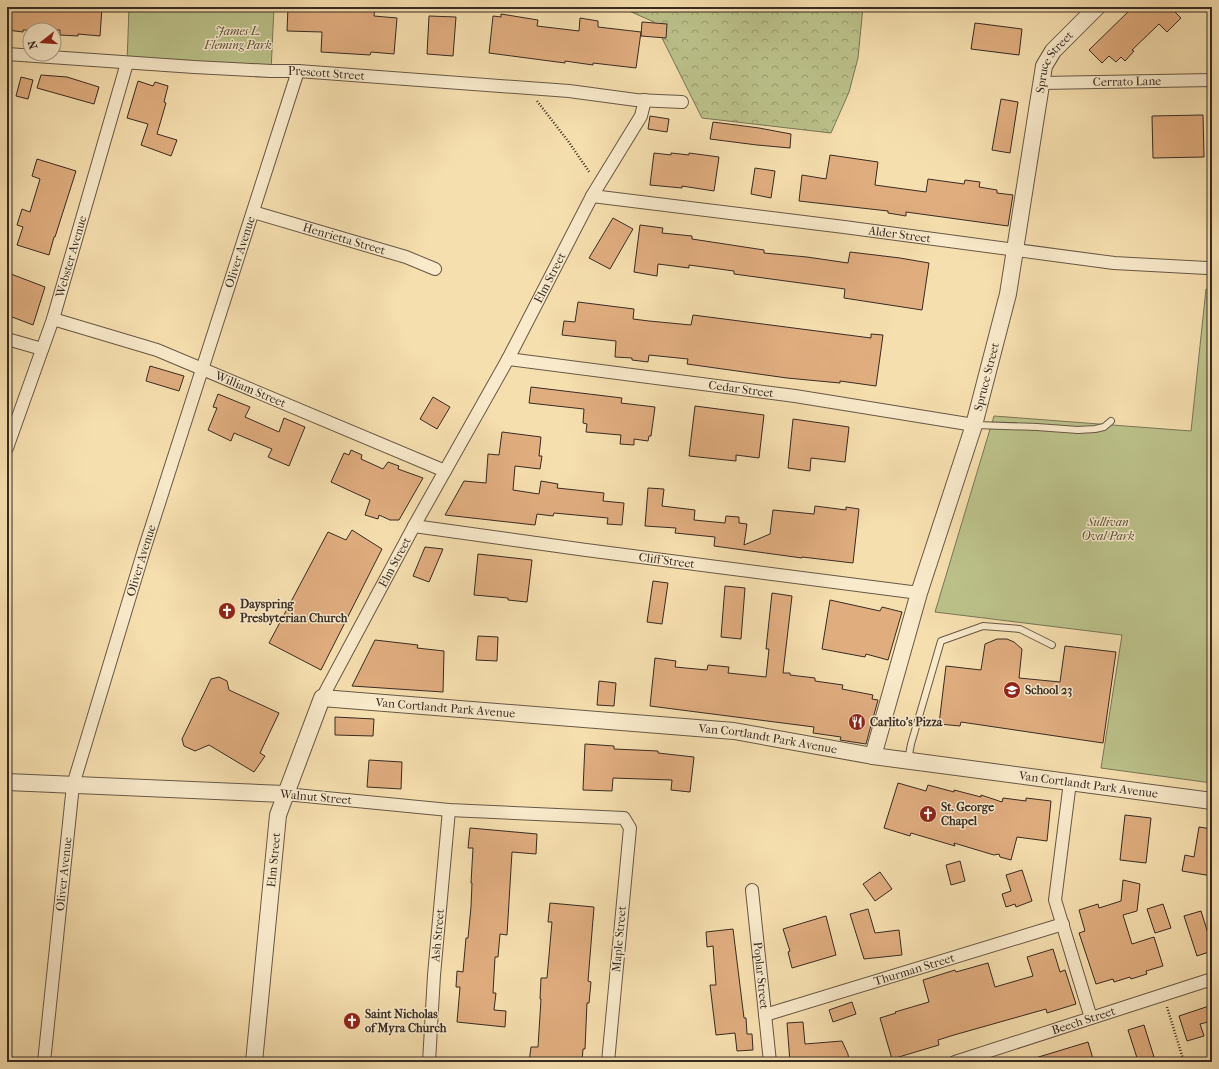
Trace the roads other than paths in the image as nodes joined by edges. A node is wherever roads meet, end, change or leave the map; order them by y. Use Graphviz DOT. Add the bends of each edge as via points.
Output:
graph roads {
  1 [pos="1097,7"];
  2 [pos="7,54"];
  3 [pos="127,63"];
  4 [pos="298,71"];
  5 [pos="1212,80"];
  6 [pos="1041,83"];
  7 [pos="645,100"];
  8 [pos="682,102"];
  9 [pos="592,196"];
  10 [pos="253,212"];
  11 [pos="1015,250"];
  12 [pos="1207,268"];
  13 [pos="435,269"];
  14 [pos="53,319"];
  15 [pos="7,339"];
  16 [pos="42,349"];
  17 [pos="508,359"];
  18 [pos="202,369"];
  19 [pos="1111,421"];
  20 [pos="974,425"];
  21 [pos="7,448"];
  22 [pos="445,471"];
  23 [pos="414,526"];
  24 [pos="919,593"];
  25 [pos="1052,645"];
  26 [pos="322,698"];
  27 [pos="873,756"];
  28 [pos="908,760"];
  29 [pos="7,782"];
  30 [pos="1070,782"];
  31 [pos="74,785"];
  32 [pos="285,794"];
  33 [pos="1212,801"];
  34 [pos="449,810"];
  35 [pos="624,818"];
  36 [pos="752,890"];
  37 [pos="1063,924"];
  38 [pos="1212,979"];
  39 [pos="765,1015"];
  40 [pos="1091,1018"];
  41 [pos="44,1062"];
  42 [pos="254,1062"];
  43 [pos="429,1062"];
  44 [pos="608,1062"];
  45 [pos="770,1062"];
  46 [pos="955,1062"];
  1 -- 6 [label="street, Spruce Street" via="1053,52 1044,66"];
  2 -- 3 [label="street, Prescott Street"];
  3 -- 4 [label="street, Prescott Street"];
  3 -- 14 [label="street, Webster Avenue"];
  4 -- 7 [label="street, Prescott Street" via="568,91"];
  4 -- 10 [label="street, Oliver Avenue"];
  5 -- 6 [label="street, Cerrato Lane"];
  6 -- 11 [label="street, Spruce Street"];
  7 -- 8 [label="street, Prescott Street"];
  7 -- 9 [label="street, Elm Street" via="641,116"];
  9 -- 11 [label="street, Alder Street"];
  9 -- 17 [label="street, Elm Street"];
  10 -- 13 [label="street, Henrietta Street" via="406,257"];
  10 -- 18 [label="street, Oliver Avenue"];
  11 -- 12 [label="street, Alder Street" via="1114,263"];
  11 -- 20 [label="street, Spruce Street" via="1008,294"];
  14 -- 16 [label="street, Webster Avenue"];
  14 -- 18 [label="street, William Street" via="157,350"];
  15 -- 16 [label="street"];
  16 -- 21 [label="street, Webster Avenue"];
  17 -- 20 [label="street, Cedar Street" via="795,396"];
  17 -- 22 [label="street, Elm Street"];
  18 -- 22 [label="street, William Street"];
  18 -- 31 [label="street, Oliver Avenue" via="144,550"];
  19 -- 20 [label="lane" via="1104,427 1078,430"];
  20 -- 24 [label="street, Spruce Street"];
  22 -- 23 [label="street, Elm Street"];
  23 -- 24 [label="street, Cliff Street"];
  23 -- 26 [label="street, Elm Street"];
  24 -- 27 [label="street, Spruce Street"];
  25 -- 28 [label="lane" via="1020,629 983,626 941,641"];
  26 -- 27 [label="street, Van Cortlandt Park Avenue" via="734,731"];
  26 -- 32 [label="street, Elm Street"];
  27 -- 28 [label="street, Van Cortlandt Park Avenue"];
  28 -- 30 [label="street, Van Cortlandt Park Avenue"];
  29 -- 31 [label="street, Walnut Street"];
  30 -- 33 [label="street, Van Cortlandt Park Avenue"];
  30 -- 37 [label="street" via="1055,894"];
  31 -- 32 [label="street, Walnut Street"];
  31 -- 41 [label="street, Oliver Avenue"];
  32 -- 34 [label="street, Walnut Street"];
  32 -- 42 [label="street, Elm Street" via="278,815"];
  34 -- 35 [label="street, Walnut Street"];
  34 -- 43 [label="street, Ash Street"];
  35 -- 44 [label="street, Maple Street" via="630,828"];
  36 -- 39 [label="street, Poplar Street"];
  37 -- 39 [label="street, Thurman Street"];
  37 -- 40 [label="street"];
  38 -- 40 [label="street, Beech Street"];
  39 -- 45 [label="street, Poplar Street"];
  40 -- 46 [label="street, Beech Street"];
}
